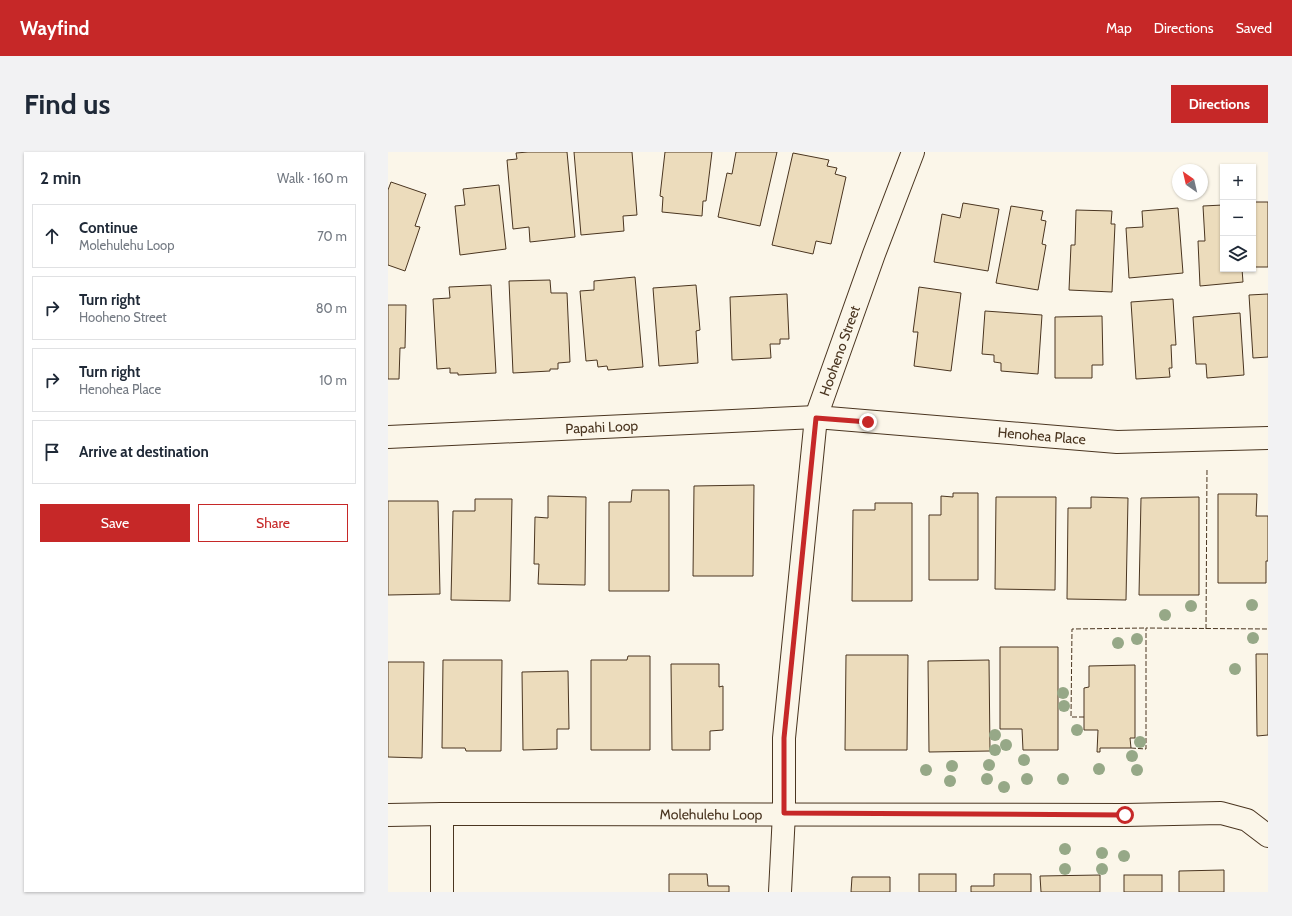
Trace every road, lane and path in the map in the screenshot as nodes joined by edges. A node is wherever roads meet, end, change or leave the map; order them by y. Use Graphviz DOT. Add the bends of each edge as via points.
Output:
graph roads {
  1 [pos="912,152"];
  2 [pos="816,418"];
  3 [pos="388,437"];
  4 [pos="1268,438"];
  5 [pos="784,813"];
  6 [pos="442,814"];
  7 [pos="388,815"];
  8 [pos="1268,836"];
  9 [pos="442,892"];
  10 [pos="780,892"];
  1 -- 2 [label="street, Hooheno Street"];
  2 -- 3 [label="street, Papahi Loop"];
  2 -- 4 [label="street, Henohea Place" via="1117,442"];
  2 -- 5 [label="street, Hooheno Street" via="784,738"];
  5 -- 6 [label="street, Molehulehu Loop"];
  5 -- 8 [label="street, Molehulehu Loop" via="1221,813 1247,820"];
  5 -- 10 [label="street, Hooheno Street"];
  6 -- 7 [label="street, Molehulehu Loop"];
  6 -- 9 [label="street"];
}
